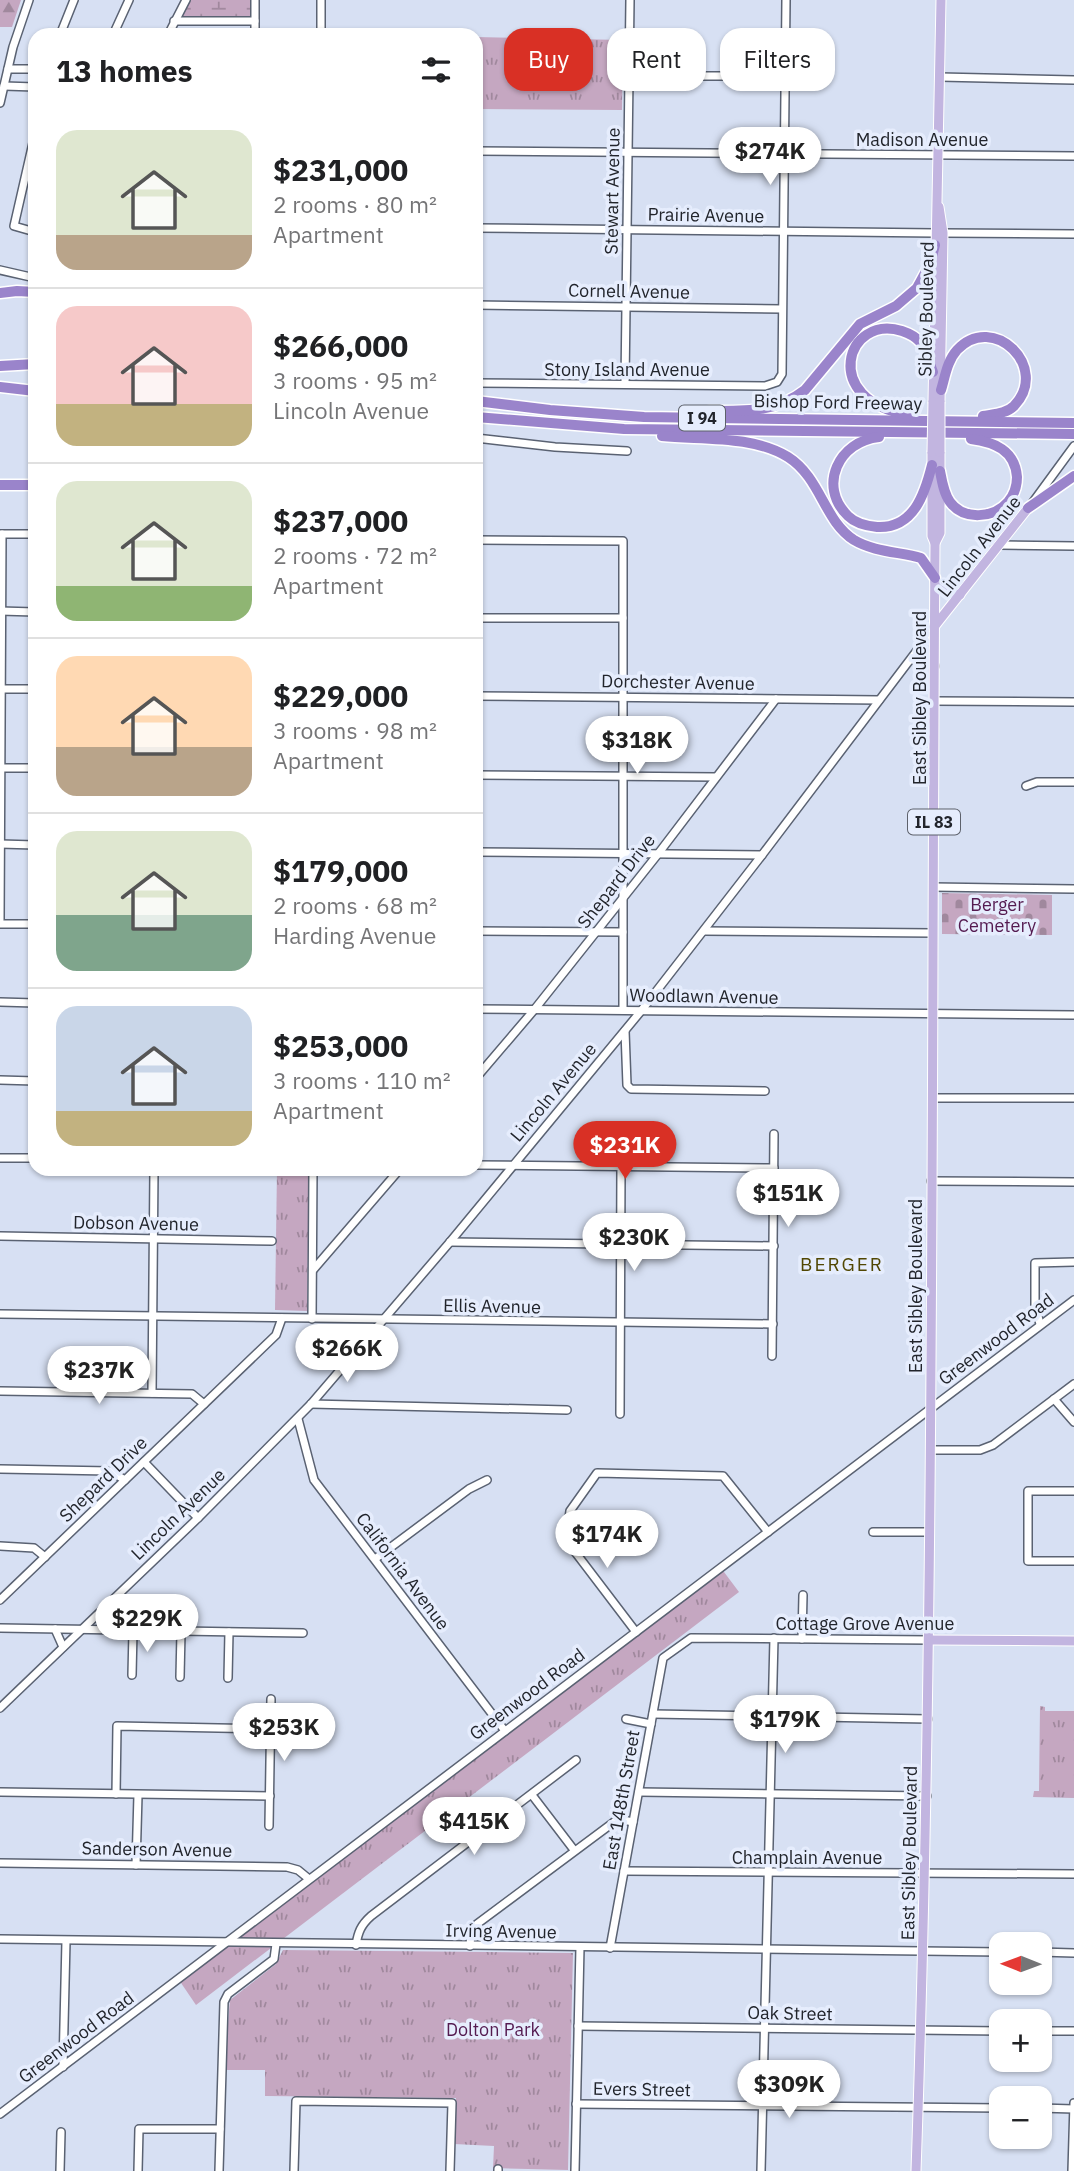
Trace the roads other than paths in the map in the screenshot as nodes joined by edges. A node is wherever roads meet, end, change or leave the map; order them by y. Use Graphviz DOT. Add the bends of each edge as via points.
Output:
graph roads {
  1 [pos="29,0"];
  2 [pos="74,0"];
  3 [pos="129,0"];
  4 [pos="186,0"];
  5 [pos="255,0"];
  6 [pos="321,0"];
  7 [pos="630,0"];
  8 [pos="786,0"];
  9 [pos="941,0"];
  10 [pos="174,21"];
  11 [pos="255,21"];
  12 [pos="63,28"];
  13 [pos="116,28"];
  14 [pos="171,28"];
  15 [pos="255,28"];
  16 [pos="321,28"];
  17 [pos="630,28"];
  18 [pos="786,28"];
  19 [pos="8,69"];
  20 [pos="28,69"];
  21 [pos="940,77"];
  22 [pos="1074,80"];
  23 [pos="4,86"];
  24 [pos="28,86"];
  25 [pos="629,91"];
  26 [pos="785,91"];
  27 [pos="0,103"];
  28 [pos="483,151"];
  29 [pos="628,152"];
  30 [pos="784,154"];
  31 [pos="939,155"];
  32 [pos="1074,156"];
  33 [pos="28,165"];
  34 [pos="483,228"];
  35 [pos="28,230"];
  36 [pos="627,230"];
  37 [pos="783,232"];
  38 [pos="1074,234"];
  39 [pos="937,237"];
  40 [pos="0,270"];
  41 [pos="28,276"];
  42 [pos="28,291"];
  43 [pos="0,293"];
  44 [pos="483,305"];
  45 [pos="626,306"];
  46 [pos="782,309"];
  47 [pos="28,364"];
  48 [pos="0,366"];
  49 [pos="0,371"];
  50 [pos="28,372"];
  51 [pos="933,372"];
  52 [pos="28,383"];
  53 [pos="483,383"];
  54 [pos="625,383"];
  55 [pos="0,385"];
  56 [pos="28,390"];
  57 [pos="938,398"];
  58 [pos="483,402"];
  59 [pos="644,417"];
  60 [pos="483,418"];
  61 [pos="928,421"];
  62 [pos="968,421"];
  63 [pos="1074,423"];
  64 [pos="624,429"];
  65 [pos="900,432"];
  66 [pos="948,433"];
  67 [pos="1074,434"];
  68 [pos="483,439"];
  69 [pos="1074,446"];
  70 [pos="627,450"];
  71 [pos="936,468"];
  72 [pos="1074,476"];
  73 [pos="0,485"];
  74 [pos="28,485"];
  75 [pos="1028,508"];
  76 [pos="1,534"];
  77 [pos="28,534"];
  78 [pos="483,540"];
  79 [pos="1000,545"];
  80 [pos="1074,546"];
  81 [pos="935,580"];
  82 [pos="960,595"];
  83 [pos="1,611"];
  84 [pos="28,612"];
  85 [pos="483,618"];
  86 [pos="623,618"];
  87 [pos="934,627"];
  88 [pos="909,662"];
  89 [pos="934,666"];
  90 [pos="1,689"];
  91 [pos="28,689"];
  92 [pos="483,696"];
  93 [pos="623,697"];
  94 [pos="776,699"];
  95 [pos="879,701"];
  96 [pos="934,701"];
  97 [pos="1074,702"];
  98 [pos="0,768"];
  99 [pos="28,768"];
  100 [pos="483,775"];
  101 [pos="623,776"];
  102 [pos="716,777"];
  103 [pos="1074,782"];
  104 [pos="1026,786"];
  105 [pos="0,844"];
  106 [pos="28,845"];
  107 [pos="483,852"];
  108 [pos="623,854"];
  109 [pos="658,854"];
  110 [pos="762,855"];
  111 [pos="933,887"];
  112 [pos="1074,889"];
  113 [pos="623,897"];
  114 [pos="0,922"];
  115 [pos="28,924"];
  116 [pos="483,931"];
  117 [pos="704,931"];
  118 [pos="597,932"];
  119 [pos="622,932"];
  120 [pos="933,933"];
  121 [pos="0,1002"];
  122 [pos="28,1003"];
  123 [pos="483,1009"];
  124 [pos="534,1010"];
  125 [pos="622,1010"];
  126 [pos="641,1011"];
  127 [pos="932,1014"];
  128 [pos="1074,1016"];
  129 [pos="625,1030"];
  130 [pos="483,1069"];
  131 [pos="0,1080"];
  132 [pos="28,1081"];
  133 [pos="765,1091"];
  134 [pos="932,1098"];
  135 [pos="1074,1098"];
  136 [pos="623,1133"];
  137 [pos="774,1134"];
  138 [pos="0,1158"];
  139 [pos="28,1158"];
  140 [pos="483,1165"];
  141 [pos="513,1166"];
  142 [pos="621,1167"];
  143 [pos="774,1168"];
  144 [pos="154,1176"];
  145 [pos="313,1176"];
  146 [pos="394,1176"];
  147 [pos="931,1181"];
  148 [pos="1074,1182"];
  149 [pos="0,1236"];
  150 [pos="153,1239"];
  151 [pos="272,1241"];
  152 [pos="450,1242"];
  153 [pos="620,1245"];
  154 [pos="774,1246"];
  155 [pos="1074,1262"];
  156 [pos="313,1271"];
  157 [pos="1074,1300"];
  158 [pos="0,1314"];
  159 [pos="153,1316"];
  160 [pos="282,1318"];
  161 [pos="312,1319"];
  162 [pos="383,1320"];
  163 [pos="620,1324"];
  164 [pos="773,1324"];
  165 [pos="1040,1324"];
  166 [pos="772,1356"];
  167 [pos="1074,1384"];
  168 [pos="0,1391"];
  169 [pos="152,1393"];
  170 [pos="1054,1399"];
  171 [pos="204,1404"];
  172 [pos="311,1404"];
  173 [pos="931,1408"];
  174 [pos="567,1410"];
  175 [pos="620,1414"];
  176 [pos="298,1419"];
  177 [pos="1074,1422"];
  178 [pos="930,1450"];
  179 [pos="144,1462"];
  180 [pos="0,1469"];
  181 [pos="125,1480"];
  182 [pos="487,1480"];
  183 [pos="1074,1491"];
  184 [pos="198,1518"];
  185 [pos="768,1532"];
  186 [pos="873,1532"];
  187 [pos="930,1532"];
  188 [pos="0,1546"];
  189 [pos="45,1557"];
  190 [pos="375,1559"];
  191 [pos="1074,1561"];
  192 [pos="803,1595"];
  193 [pos="0,1600"];
  194 [pos="0,1628"];
  195 [pos="55,1629"];
  196 [pos="82,1629"];
  197 [pos="133,1631"];
  198 [pos="181,1632"];
  199 [pos="229,1632"];
  200 [pos="636,1632"];
  201 [pos="303,1633"];
  202 [pos="774,1639"];
  203 [pos="802,1639"];
  204 [pos="929,1640"];
  205 [pos="1074,1641"];
  206 [pos="63,1647"];
  207 [pos="663,1658"];
  208 [pos="132,1675"];
  209 [pos="180,1677"];
  210 [pos="228,1678"];
  211 [pos="271,1699"];
  212 [pos="0,1708"];
  213 [pos="653,1714"];
  214 [pos="772,1716"];
  215 [pos="626,1719"];
  216 [pos="928,1719"];
  217 [pos="651,1724"];
  218 [pos="271,1729"];
  219 [pos="505,1731"];
  220 [pos="576,1760"];
  221 [pos="0,1792"];
  222 [pos="639,1792"];
  223 [pos="116,1794"];
  224 [pos="770,1794"];
  225 [pos="138,1795"];
  226 [pos="532,1795"];
  227 [pos="270,1796"];
  228 [pos="927,1796"];
  229 [pos="633,1822"];
  230 [pos="269,1826"];
  231 [pos="574,1850"];
  232 [pos="0,1863"];
  233 [pos="136,1865"];
  234 [pos="624,1871"];
  235 [pos="768,1872"];
  236 [pos="925,1873"];
  237 [pos="1074,1874"];
  238 [pos="309,1879"];
  239 [pos="0,1939"];
  240 [pos="66,1941"];
  241 [pos="228,1943"];
  242 [pos="276,1944"];
  243 [pos="356,1945"];
  244 [pos="470,1946"];
  245 [pos="580,1947"];
  246 [pos="610,1948"];
  247 [pos="766,1949"];
  248 [pos="923,1951"];
  249 [pos="989,1952"];
  250 [pos="1052,1952"];
  251 [pos="1074,1953"];
  252 [pos="578,2026"];
  253 [pos="765,2028"];
  254 [pos="921,2030"];
  255 [pos="989,2031"];
  256 [pos="1052,2031"];
  257 [pos="1074,2031"];
  258 [pos="63,2067"];
  259 [pos="576,2104"];
  260 [pos="762,2105"];
  261 [pos="919,2107"];
  262 [pos="1074,2107"];
  263 [pos="989,2108"];
  264 [pos="1052,2108"];
  265 [pos="0,2114"];
  266 [pos="220,2129"];
  267 [pos="61,2132"];
  268 [pos="60,2171"];
  269 [pos="138,2171"];
  270 [pos="219,2171"];
  271 [pos="294,2171"];
  272 [pos="450,2171"];
  273 [pos="575,2171"];
  274 [pos="761,2171"];
  275 [pos="916,2171"];
  276 [pos="1072,2171"];
  1 -- 19 [label="street"];
  2 -- 12 [label="street"];
  3 -- 13 [label="street"];
  4 -- 10 [label="street"];
  5 -- 11 [label="street"];
  6 -- 16 [label="street"];
  7 -- 17 [label="street, Stewart Avenue"];
  8 -- 18 [label="street"];
  9 -- 21 [label="main road, Sibley Boulevard"];
  10 -- 11 [label="street"];
  10 -- 14 [label="street"];
  11 -- 15 [label="street"];
  19 -- 20 [label="street"];
  19 -- 23 [label="street"];
  21 -- 22 [label="street"];
  21 -- 31 [label="main road, Sibley Boulevard"];
  23 -- 24 [label="street"];
  23 -- 27 [label="street"];
  25 -- 29 [label="street, Stewart Avenue"];
  26 -- 30 [label="street"];
  28 -- 29 [label="street, Madison Avenue"];
  29 -- 30 [label="street, Madison Avenue"];
  29 -- 36 [label="street, Stewart Avenue"];
  30 -- 31 [label="street, Madison Avenue"];
  30 -- 37 [label="street"];
  31 -- 32 [label="street, Madison Avenue"];
  31 -- 39 [label="main road, Sibley Boulevard"];
  33 -- 35 [label="street" via="14,226"];
  34 -- 36 [label="street, Prairie Avenue"];
  36 -- 37 [label="street, Prairie Avenue"];
  36 -- 45 [label="street, Stewart Avenue"];
  37 -- 39 [label="street, Prairie Avenue"];
  37 -- 46 [label="street"];
  38 -- 39 [label="street, Prairie Avenue"];
  39 -- 51 [label="main road, Sibley Boulevard"];
  39 -- 57 [label="main road, Sibley Boulevard"];
  39 -- 59 [label="highway" via="917,288 897,306 860,324 796,398 758,410 678,411"];
  40 -- 41 [label="street"];
  42 -- 43 [label="highway"];
  44 -- 45 [label="street, Cornell Avenue"];
  45 -- 46 [label="street, Cornell Avenue"];
  45 -- 54 [label="street, Stewart Avenue"];
  46 -- 54 [label="street, Stony Island Avenue" via="782,374 777,382 765,386"];
  47 -- 48 [label="highway"];
  49 -- 50 [label="highway"];
  51 -- 57 [label="main road, Sibley Boulevard"];
  51 -- 61 [label="highway" via="920,342 896,329 862,338 851,357 852,380 868,401"];
  52 -- 55 [label="highway"];
  53 -- 54 [label="street, Stony Island Avenue"];
  55 -- 56 [label="highway"];
  57 -- 62 [label="highway" via="949,364 969,342 996,338 1016,350 1026,373 1025,387 1013,407"];
  57 -- 71 [label="main road, bridge"];
  58 -- 59 [label="highway, Bishop Ford Freeway / I 94"];
  59 -- 61 [label="highway, Bishop Ford Freeway / I 94"];
  60 -- 64 [label="highway, Bishop Ford Freeway / I 94"];
  61 -- 62 [label="highway, Bishop Ford Freeway / I 94"];
  62 -- 63 [label="highway, Bishop Ford Freeway / I 94"];
  64 -- 65 [label="highway, Bishop Ford Freeway / I 94"];
  64 -- 81 [label="highway" via="741,442 787,457 808,474 842,530 866,546 921,558"];
  65 -- 66 [label="highway, Bishop Ford Freeway / I 94"];
  65 -- 71 [label="highway" via="863,440 842,455 833,484 848,516 871,526 897,524 919,505"];
  66 -- 67 [label="highway, Bishop Ford Freeway / I 94"];
  66 -- 71 [label="highway" via="1004,449 1014,463 1017,484 998,510 988,515 968,514 951,503"];
  68 -- 70 [label="street"];
  69 -- 75 [label="street, Lincoln Avenue"];
  71 -- 81 [label="main road, East Sibley Boulevard / IL 83" via="940,533 935,543"];
  72 -- 75 [label="highway"];
  73 -- 74 [label="highway"];
  75 -- 79 [label="main road, Lincoln Avenue"];
  76 -- 77 [label="street"];
  76 -- 83 [label="street"];
  78 -- 86 [label="street" via="623,541"];
  79 -- 80 [label="street"];
  79 -- 82 [label="main road, Lincoln Avenue"];
  81 -- 82 [label="main road" via="943,591"];
  81 -- 87 [label="main road, East Sibley Boulevard / IL 83"];
  82 -- 87 [label="main road, Lincoln Avenue"];
  83 -- 84 [label="street"];
  83 -- 90 [label="street"];
  85 -- 86 [label="street"];
  86 -- 93 [label="street"];
  87 -- 88 [label="street, Lincoln Avenue"];
  87 -- 89 [label="main road, East Sibley Boulevard / IL 83"];
  88 -- 89 [label="street" via="921,657"];
  88 -- 95 [label="street, Lincoln Avenue"];
  89 -- 96 [label="main road, East Sibley Boulevard / IL 83"];
  90 -- 91 [label="street"];
  90 -- 98 [label="street"];
  92 -- 93 [label="street, Dorchester Avenue"];
  93 -- 94 [label="street, Dorchester Avenue"];
  93 -- 101 [label="street"];
  94 -- 95 [label="street, Dorchester Avenue"];
  94 -- 102 [label="street, Shepard Drive"];
  95 -- 110 [label="street, Lincoln Avenue"];
  96 -- 97 [label="street"];
  96 -- 111 [label="main road, East Sibley Boulevard / IL 83"];
  98 -- 99 [label="street"];
  98 -- 105 [label="street"];
  100 -- 101 [label="street"];
  101 -- 102 [label="street"];
  101 -- 108 [label="street"];
  102 -- 109 [label="street, Shepard Drive"];
  103 -- 104 [label="street"];
  105 -- 106 [label="street"];
  105 -- 114 [label="street"];
  107 -- 108 [label="street"];
  108 -- 109 [label="street"];
  108 -- 113 [label="street"];
  109 -- 110 [label="street"];
  109 -- 113 [label="street, Shepard Drive"];
  110 -- 117 [label="street, Lincoln Avenue"];
  111 -- 112 [label="street"];
  111 -- 120 [label="main road, East Sibley Boulevard / IL 83"];
  113 -- 118 [label="street, Shepard Drive"];
  113 -- 119 [label="street"];
  114 -- 115 [label="street"];
  116 -- 118 [label="street"];
  117 -- 120 [label="street"];
  117 -- 126 [label="street, Lincoln Avenue"];
  118 -- 119 [label="street"];
  118 -- 124 [label="street, Shepard Drive"];
  119 -- 125 [label="street"];
  120 -- 127 [label="main road, East Sibley Boulevard / IL 83"];
  121 -- 122 [label="street"];
  123 -- 124 [label="street, Woodlawn Avenue"];
  124 -- 125 [label="street, Woodlawn Avenue"];
  124 -- 130 [label="street, Shepard Drive"];
  125 -- 126 [label="street, Woodlawn Avenue"];
  126 -- 127 [label="street, Woodlawn Avenue"];
  126 -- 129 [label="street, Lincoln Avenue"];
  127 -- 128 [label="street, Woodlawn Avenue"];
  127 -- 134 [label="main road, East Sibley Boulevard / IL 83"];
  129 -- 133 [label="street" via="626,1085 635,1090"];
  129 -- 141 [label="street, Lincoln Avenue"];
  131 -- 132 [label="street"];
  134 -- 135 [label="street"];
  134 -- 147 [label="main road, East Sibley Boulevard / IL 83"];
  136 -- 142 [label="street"];
  137 -- 143 [label="street"];
  138 -- 139 [label="street"];
  140 -- 141 [label="street"];
  141 -- 142 [label="street"];
  141 -- 152 [label="street, Lincoln Avenue"];
  142 -- 143 [label="street"];
  142 -- 153 [label="street"];
  143 -- 154 [label="street"];
  144 -- 150 [label="street"];
  145 -- 156 [label="street"];
  146 -- 156 [label="street"];
  147 -- 148 [label="street"];
  147 -- 173 [label="main road, East Sibley Boulevard / IL 83"];
  149 -- 150 [label="street, Dobson Avenue"];
  150 -- 151 [label="street, Dobson Avenue"];
  150 -- 159 [label="street"];
  152 -- 153 [label="street"];
  152 -- 162 [label="street, Lincoln Avenue"];
  153 -- 154 [label="street"];
  153 -- 163 [label="street"];
  154 -- 164 [label="street"];
  155 -- 165 [label="street" via="1035,1263"];
  156 -- 161 [label="street"];
  157 -- 165 [label="street, Greenwood Road"];
  158 -- 159 [label="street, Ellis Avenue"];
  159 -- 160 [label="street, Ellis Avenue"];
  159 -- 169 [label="street"];
  160 -- 161 [label="street, Ellis Avenue"];
  160 -- 171 [label="street, Shepard Drive" via="276,1335"];
  161 -- 162 [label="street, Ellis Avenue"];
  162 -- 163 [label="street, Ellis Avenue"];
  162 -- 172 [label="street, Lincoln Avenue"];
  163 -- 164 [label="street, Ellis Avenue"];
  163 -- 175 [label="street"];
  164 -- 166 [label="street"];
  165 -- 173 [label="street, Greenwood Road"];
  167 -- 170 [label="street"];
  168 -- 169 [label="street"];
  169 -- 171 [label="street" via="191,1394"];
  170 -- 177 [label="street"];
  170 -- 178 [label="street" via="993,1445 980,1450"];
  171 -- 179 [label="street, Shepard Drive"];
  172 -- 174 [label="street"];
  172 -- 176 [label="street, Lincoln Avenue"];
  173 -- 178 [label="main road, East Sibley Boulevard / IL 83"];
  173 -- 185 [label="street, Greenwood Road"];
  176 -- 184 [label="street, Lincoln Avenue"];
  176 -- 190 [label="street, California Avenue" via="314,1480"];
  178 -- 187 [label="main road, East Sibley Boulevard / IL 83"];
  179 -- 181 [label="street, Shepard Drive"];
  179 -- 184 [label="street"];
  180 -- 181 [label="street" via="110,1471"];
  181 -- 189 [label="street, Shepard Drive"];
  182 -- 190 [label="street"];
  183 -- 191 [label="street" via="1028,1490 1028,1561"];
  184 -- 196 [label="street, Lincoln Avenue"];
  185 -- 200 [label="street, Greenwood Road"];
  185 -- 200 [label="street" via="723,1476 597,1473 570,1511 566,1540"];
  186 -- 187 [label="street"];
  187 -- 204 [label="main road, East Sibley Boulevard / IL 83"];
  188 -- 189 [label="street" via="34,1548"];
  189 -- 193 [label="street, Shepard Drive"];
  190 -- 219 [label="street, California Avenue"];
  192 -- 203 [label="street"];
  194 -- 195 [label="street"];
  195 -- 196 [label="street"];
  195 -- 206 [label="street"];
  196 -- 197 [label="street"];
  196 -- 206 [label="street, Lincoln Avenue"];
  197 -- 198 [label="street"];
  197 -- 208 [label="street"];
  198 -- 199 [label="street"];
  198 -- 209 [label="street"];
  199 -- 201 [label="street"];
  199 -- 210 [label="street"];
  200 -- 219 [label="street, Greenwood Road"];
  202 -- 203 [label="street, Cottage Grove Avenue"];
  202 -- 207 [label="street, Cottage Grove Avenue" via="691,1638"];
  202 -- 214 [label="street"];
  203 -- 204 [label="street, Cottage Grove Avenue"];
  204 -- 205 [label="main road, Cottage Grove Avenue"];
  204 -- 216 [label="main road, East Sibley Boulevard / IL 83"];
  206 -- 212 [label="street, Lincoln Avenue"];
  207 -- 213 [label="street, East 148th Street"];
  211 -- 218 [label="street"];
  213 -- 214 [label="street"];
  213 -- 217 [label="street, East 148th Street"];
  214 -- 216 [label="street"];
  214 -- 224 [label="street"];
  215 -- 217 [label="street"];
  216 -- 228 [label="main road, East Sibley Boulevard / IL 83"];
  217 -- 222 [label="street, East 148th Street"];
  218 -- 223 [label="street" via="117,1726"];
  218 -- 227 [label="street"];
  219 -- 238 [label="street, Greenwood Road"];
  220 -- 226 [label="street"];
  221 -- 223 [label="street"];
  222 -- 224 [label="street"];
  222 -- 229 [label="street, East 148th Street"];
  223 -- 225 [label="street"];
  224 -- 228 [label="street"];
  224 -- 235 [label="street"];
  225 -- 227 [label="street"];
  225 -- 233 [label="street"];
  226 -- 231 [label="street"];
  226 -- 243 [label="street" via="371,1916 358,1932"];
  227 -- 230 [label="street"];
  228 -- 236 [label="main road, East Sibley Boulevard / IL 83"];
  229 -- 231 [label="street" via="614,1822"];
  229 -- 234 [label="street, East 148th Street"];
  231 -- 244 [label="street" via="477,1924"];
  232 -- 233 [label="street, Sanderson Avenue"];
  233 -- 238 [label="street, Sanderson Avenue" via="286,1867"];
  234 -- 235 [label="street, Champlain Avenue"];
  234 -- 246 [label="street, East 148th Street"];
  235 -- 236 [label="street, Champlain Avenue"];
  235 -- 247 [label="street"];
  236 -- 237 [label="street, Champlain Avenue"];
  236 -- 248 [label="main road, East Sibley Boulevard / IL 83"];
  238 -- 241 [label="street, Greenwood Road"];
  239 -- 240 [label="street, Irving Avenue"];
  240 -- 241 [label="street, Irving Avenue"];
  240 -- 258 [label="street"];
  241 -- 242 [label="street, Irving Avenue"];
  241 -- 258 [label="street, Greenwood Road"];
  242 -- 243 [label="street, Irving Avenue"];
  242 -- 266 [label="street" via="274,1959 224,2002"];
  243 -- 244 [label="street, Irving Avenue"];
  244 -- 245 [label="street, Irving Avenue"];
  245 -- 246 [label="street, Irving Avenue"];
  245 -- 252 [label="street"];
  246 -- 247 [label="street, Irving Avenue"];
  247 -- 248 [label="street, Irving Avenue"];
  247 -- 253 [label="street"];
  248 -- 249 [label="street, Irving Avenue"];
  248 -- 254 [label="main road, East Sibley Boulevard / IL 83"];
  250 -- 251 [label="street"];
  252 -- 253 [label="street, Oak Street"];
  252 -- 259 [label="street"];
  253 -- 254 [label="street, Oak Street"];
  253 -- 260 [label="street"];
  254 -- 255 [label="street, Oak Street"];
  254 -- 261 [label="main road, East Sibley Boulevard / IL 83"];
  256 -- 257 [label="street"];
  258 -- 265 [label="street, Greenwood Road"];
  259 -- 260 [label="street, Evers Street"];
  259 -- 273 [label="street"];
  260 -- 261 [label="street, Evers Street"];
  260 -- 274 [label="street"];
  261 -- 263 [label="street, Evers Street"];
  261 -- 275 [label="main road, East Sibley Boulevard / IL 83"];
  262 -- 264 [label="street"];
  262 -- 276 [label="street"];
  266 -- 269 [label="street" via="139,2129"];
  266 -- 270 [label="street"];
  267 -- 268 [label="street"];
  271 -- 272 [label="street" via="296,2101 452,2103"];
}
